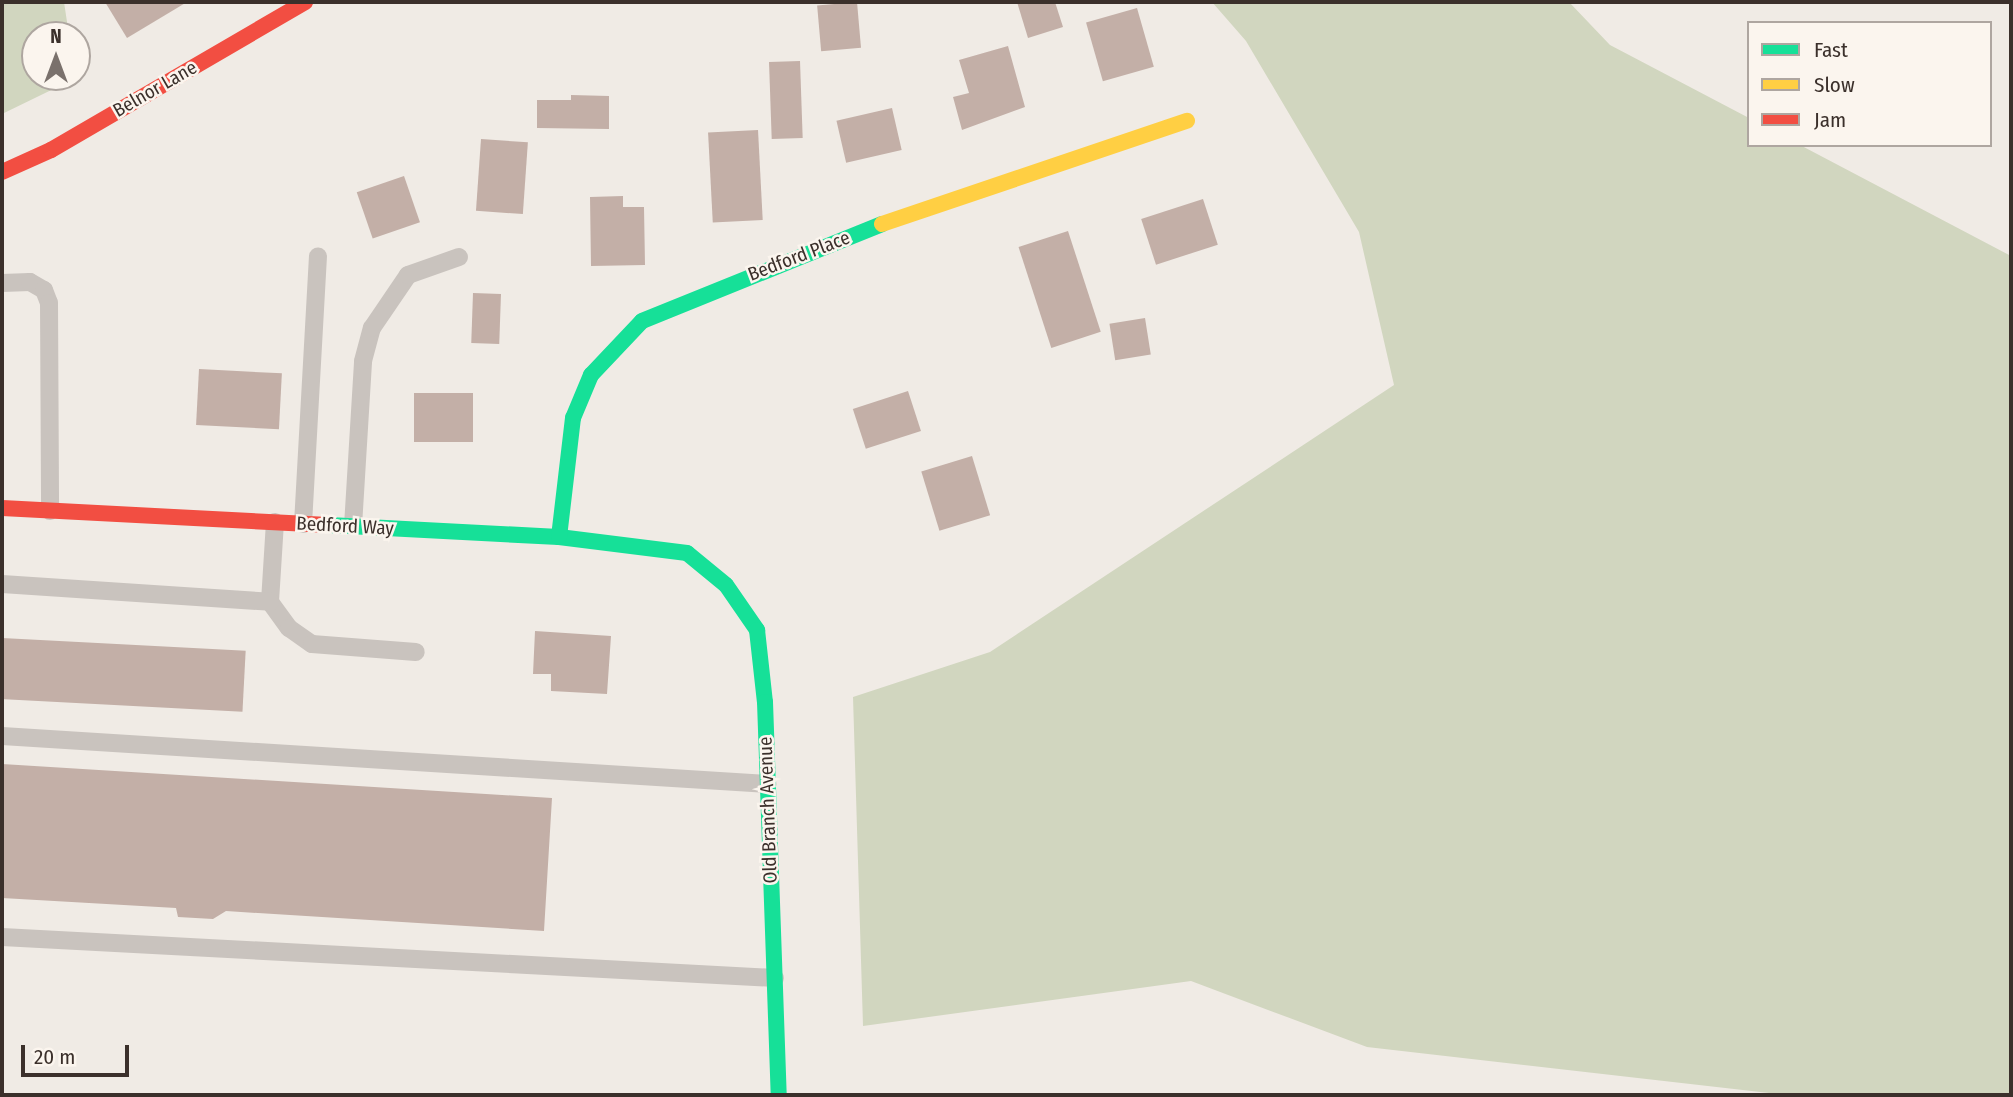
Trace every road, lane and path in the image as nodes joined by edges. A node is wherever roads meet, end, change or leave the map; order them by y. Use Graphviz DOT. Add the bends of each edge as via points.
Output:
graph roads {
  1 [pos="305,2"];
  2 [pos="1187,121"];
  3 [pos="2,172"];
  4 [pos="318,256"];
  5 [pos="459,257"];
  6 [pos="2,283"];
  7 [pos="2,508"];
  8 [pos="50,511"];
  9 [pos="275,522"];
  10 [pos="303,524"];
  11 [pos="353,526"];
  12 [pos="559,537"];
  13 [pos="687,553"];
  14 [pos="2,584"];
  15 [pos="270,601"];
  16 [pos="416,652"];
  17 [pos="2,736"];
  18 [pos="767,784"];
  19 [pos="2,937"];
  20 [pos="775,978"];
  21 [pos="779,1095"];
  1 -- 3 [label="street, Belnor Lane" via="51,150"];
  2 -- 12 [label="street, Bedford Place" via="879,225 642,321 592,375 573,418"];
  4 -- 10 [label="lane"];
  5 -- 11 [label="lane" via="408,275 372,328 363,361"];
  6 -- 8 [label="lane" via="30,282 44,290 48,303"];
  7 -- 8 [label="street, Bedford Way"];
  8 -- 9 [label="street, Bedford Way"];
  9 -- 10 [label="street, Bedford Way"];
  9 -- 15 [label="lane"];
  10 -- 11 [label="street, Bedford Way"];
  11 -- 12 [label="street, Bedford Way"];
  12 -- 13 [label="street, Bedford Way"];
  13 -- 18 [label="street, Old Branch Avenue" via="726,585 757,630"];
  14 -- 15 [label="lane"];
  15 -- 16 [label="lane" via="289,628 313,644"];
  17 -- 18 [label="lane"];
  18 -- 20 [label="street, Old Branch Avenue"];
  19 -- 20 [label="lane"];
  20 -- 21 [label="street, Old Branch Avenue"];
}
